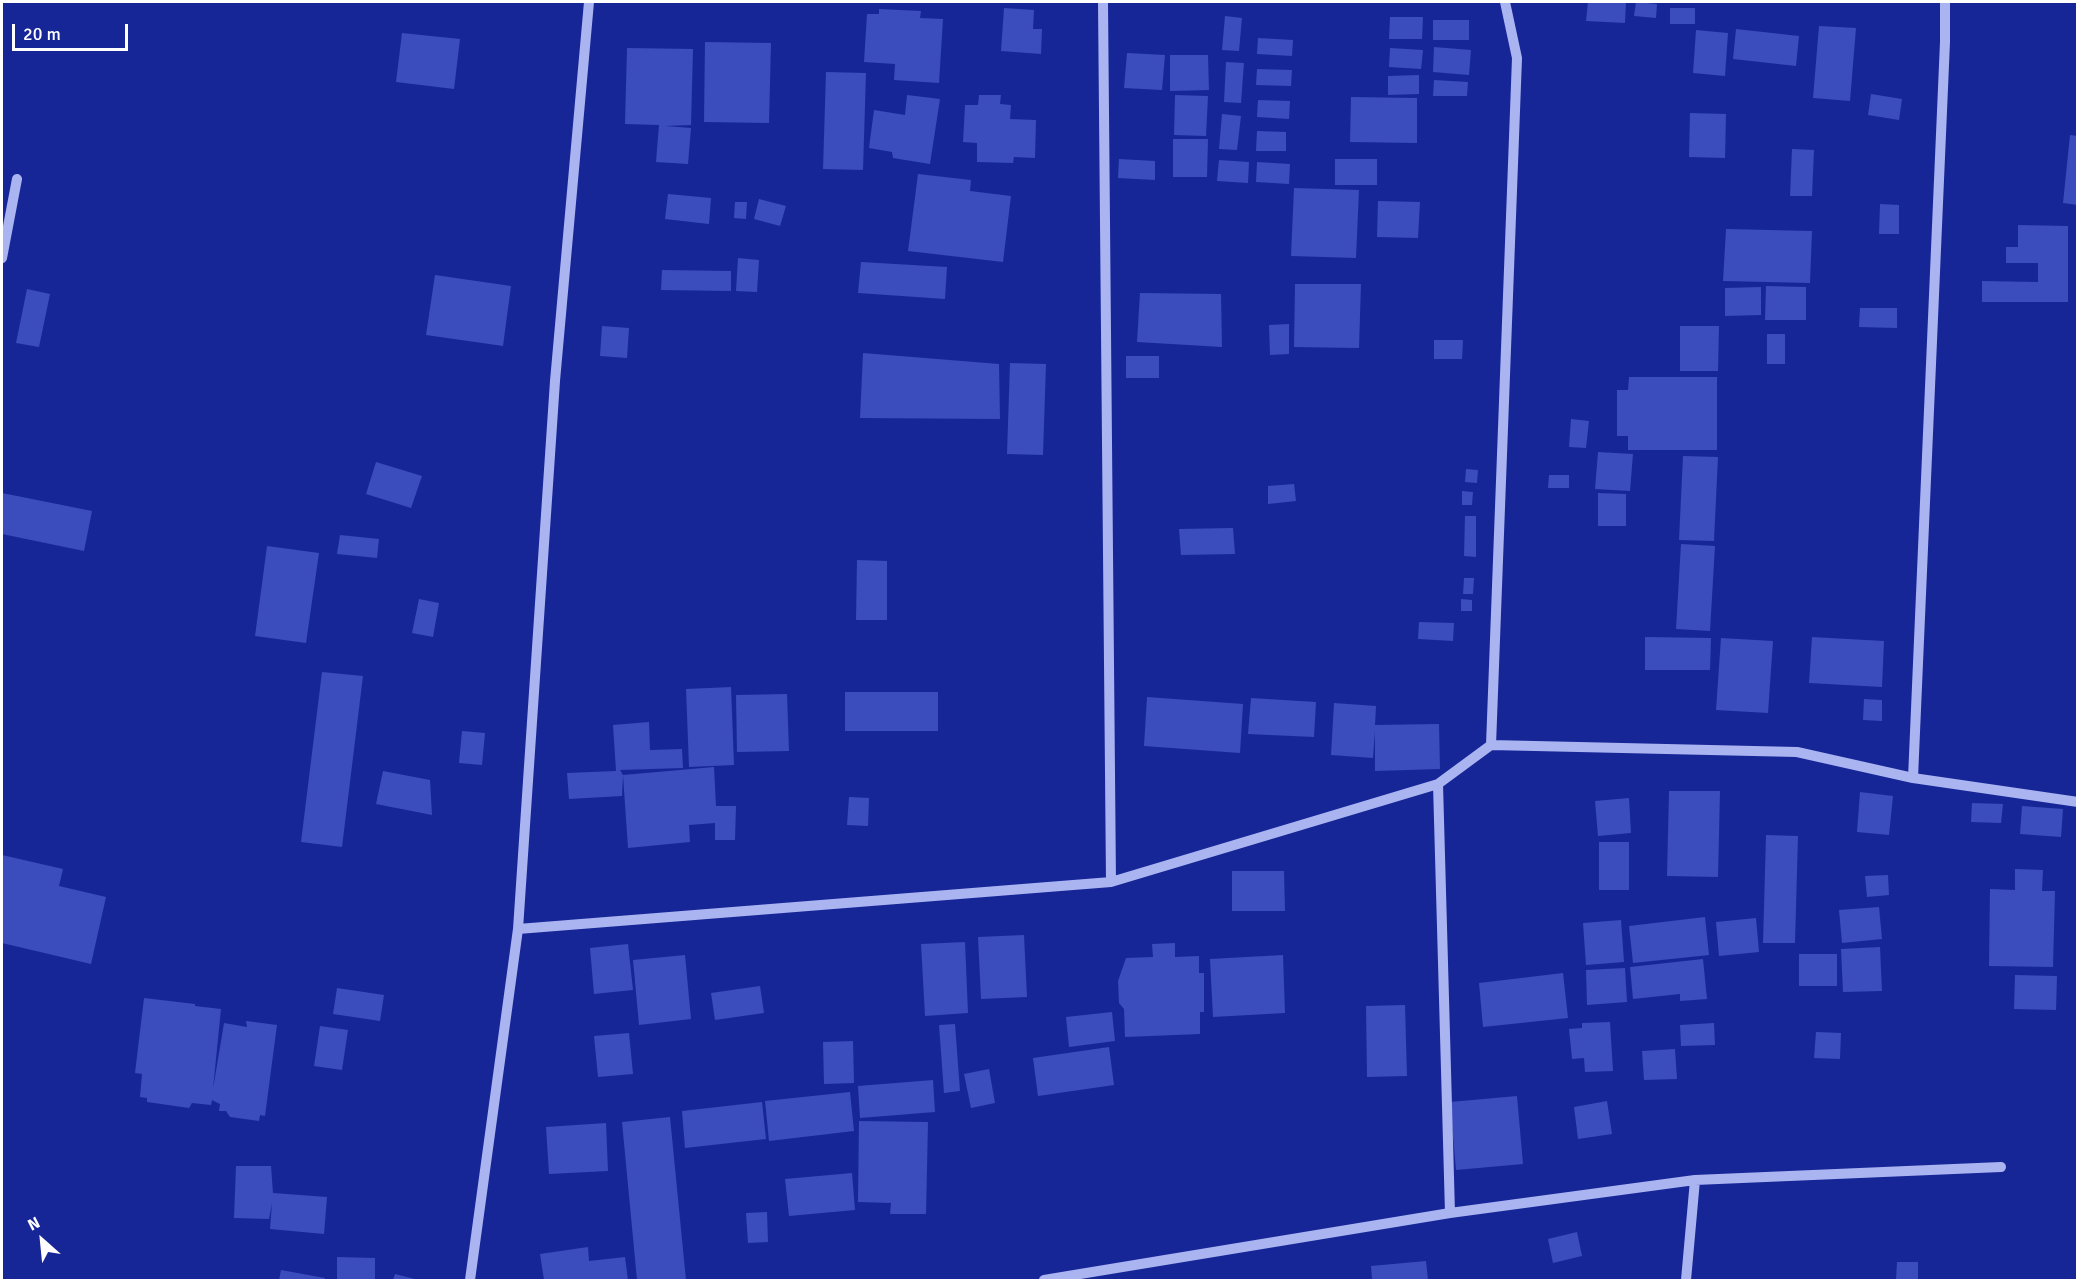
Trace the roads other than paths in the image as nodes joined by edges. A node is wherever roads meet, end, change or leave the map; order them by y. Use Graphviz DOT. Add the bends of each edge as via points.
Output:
graph roads {
  1 [pos="589,2"];
  2 [pos="1102,2"];
  3 [pos="1505,2"];
  4 [pos="1945,2"];
  5 [pos="17,179"];
  6 [pos="2,258"];
  7 [pos="1491,745"];
  8 [pos="1913,778"];
  9 [pos="1438,784"];
  10 [pos="2078,802"];
  11 [pos="1111,882"];
  12 [pos="518,929"];
  13 [pos="2001,1167"];
  14 [pos="1695,1180"];
  15 [pos="1450,1213"];
  16 [pos="470,1281"];
  17 [pos="1044,1281"];
  18 [pos="1686,1281"];
  1 -- 12 [label="street" via="555,381"];
  2 -- 11 [label="street"];
  3 -- 7 [label="street" via="1517,58"];
  4 -- 8 [label="street"];
  5 -- 6 [label="street"];
  7 -- 8 [label="street" via="1797,752"];
  7 -- 9 [label="street"];
  8 -- 10 [label="street"];
  9 -- 11 [label="street"];
  9 -- 15 [label="street"];
  11 -- 12 [label="street"];
  12 -- 16 [label="street"];
  13 -- 14 [label="street"];
  14 -- 15 [label="street"];
  14 -- 18 [label="street"];
  15 -- 17 [label="street"];
}
